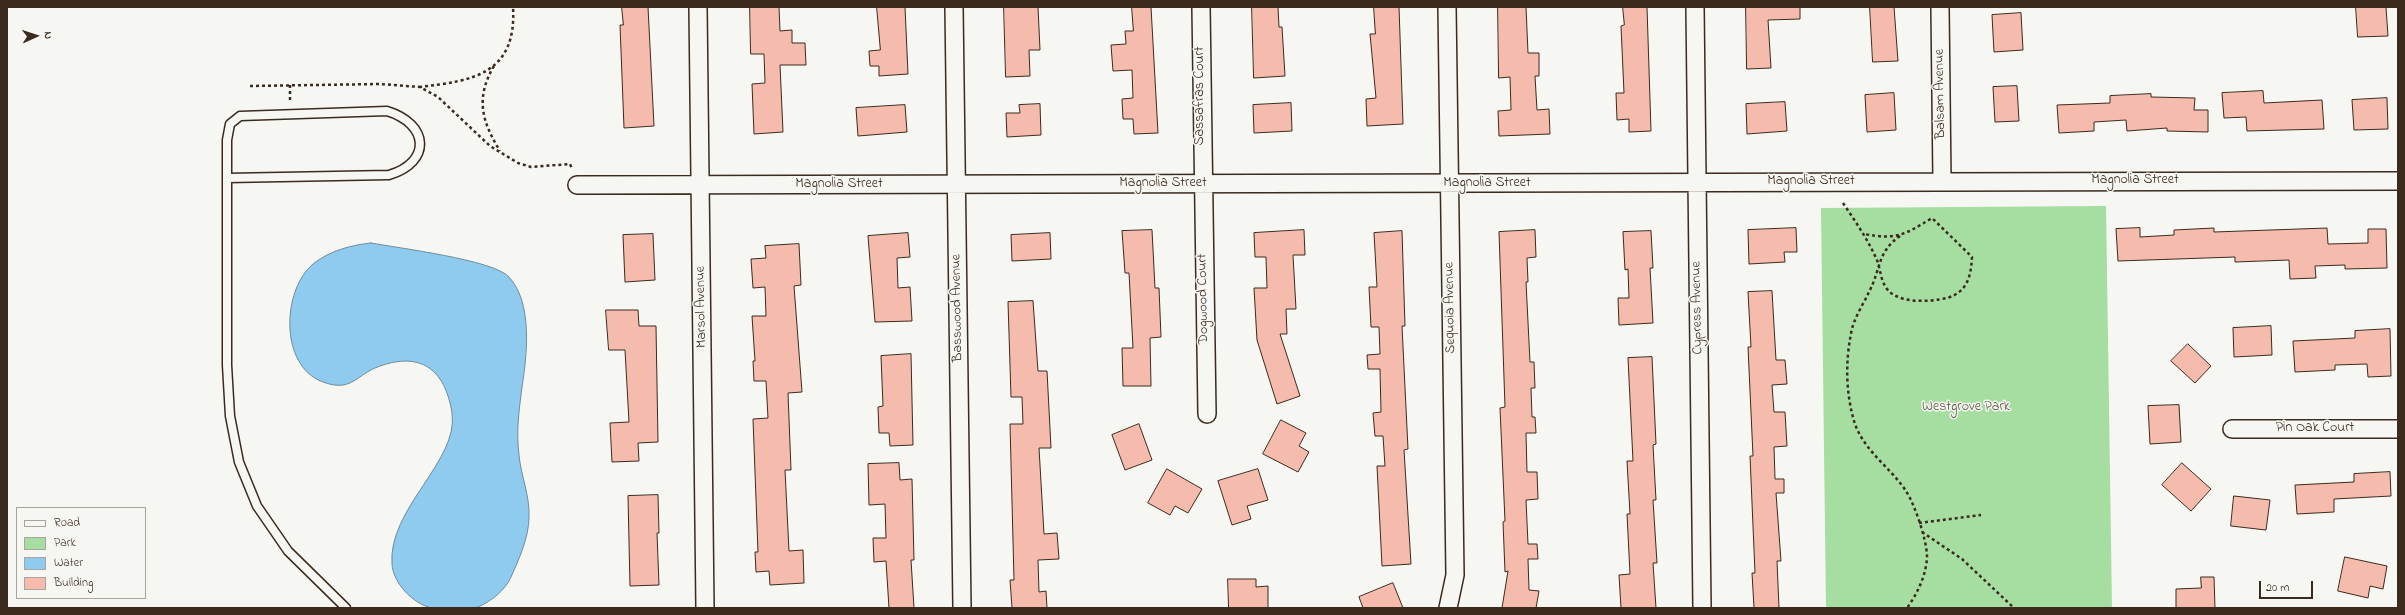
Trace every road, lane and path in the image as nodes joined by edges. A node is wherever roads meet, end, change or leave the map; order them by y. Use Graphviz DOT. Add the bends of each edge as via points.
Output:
graph roads {
  1 [pos="513,7"];
  2 [pos="698,7"];
  3 [pos="954,7"];
  4 [pos="1201,7"];
  5 [pos="1447,7"];
  6 [pos="1695,7"];
  7 [pos="1940,7"];
  8 [pos="495,66"];
  9 [pos="290,85"];
  10 [pos="250,86"];
  11 [pos="417,87"];
  12 [pos="290,114"];
  13 [pos="502,153"];
  14 [pos="227,178"];
  15 [pos="2398,181"];
  16 [pos="1696,182"];
  17 [pos="1942,182"];
  18 [pos="700,183"];
  19 [pos="1202,184"];
  20 [pos="1450,184"];
  21 [pos="577,185"];
  22 [pos="956,185"];
  23 [pos="1843,203"];
  24 [pos="1864,234"];
  25 [pos="1900,236"];
  26 [pos="1879,268"];
  27 [pos="1207,414"];
  28 [pos="2232,429"];
  29 [pos="2398,429"];
  30 [pos="1980,514"];
  31 [pos="1920,523"];
  32 [pos="1921,531"];
  33 [pos="346,608"];
  34 [pos="705,608"];
  35 [pos="962,608"];
  36 [pos="1448,608"];
  37 [pos="1702,608"];
  38 [pos="1907,608"];
  39 [pos="2014,608"];
  1 -- 8 [label="path" via="510,42"];
  2 -- 18 [label="street, Marsol Avenue"];
  3 -- 22 [label="street, Basswood Avenue"];
  4 -- 19 [label="street, Sassafras Court"];
  5 -- 20 [label="street, Sequoia Avenue"];
  6 -- 16 [label="street, Cypress Avenue"];
  7 -- 17 [label="street, Balsam Avenue"];
  8 -- 11 [label="path" via="469,79"];
  8 -- 13 [label="path" via="482,98 483,113 488,131"];
  9 -- 10 [label="path"];
  9 -- 11 [label="path" via="380,84"];
  9 -- 12 [label="path"];
  11 -- 13 [label="path" via="438,98 473,132"];
  12 -- 14 [label="lane" via="240,116 230,124 227,140"];
  12 -- 14 [label="lane" via="387,111 401,116 412,124 419,136 420,149 413,163 402,171 388,175"];
  13 -- 21 [label="path" via="518,163 531,167 570,164"];
  14 -- 33 [label="lane" via="227,365 230,416 239,462 257,506 288,551"];
  15 -- 17 [label="street, Magnolia Street"];
  16 -- 17 [label="street, Magnolia Street"];
  16 -- 20 [label="street, Magnolia Street"];
  16 -- 37 [label="street, Cypress Avenue"];
  18 -- 21 [label="street, Magnolia Street"];
  18 -- 22 [label="street, Magnolia Street"];
  18 -- 34 [label="street, Marsol Avenue"];
  19 -- 20 [label="street, Magnolia Street"];
  19 -- 22 [label="street, Magnolia Street"];
  19 -- 27 [label="street, Dogwood Court"];
  20 -- 36 [label="street, Sequoia Avenue" via="1455,575"];
  22 -- 35 [label="street, Basswood Avenue"];
  23 -- 24 [label="path"];
  24 -- 25 [label="path" via="1887,238"];
  24 -- 26 [label="path"];
  25 -- 26 [label="path" via="1888,244"];
  25 -- 26 [label="path" via="1932,218 1972,257 1971,275 1964,287 1949,297 1919,301 1896,297 1884,285"];
  26 -- 31 [label="path" via="1851,333 1849,394 1856,425 1868,449 1906,492"];
  28 -- 29 [label="street, Pin Oak Court"];
  30 -- 31 [label="path"];
  31 -- 32 [label="path"];
  32 -- 38 [label="path" via="1927,555 1919,592"];
  32 -- 39 [label="path" via="1962,559"];
}
